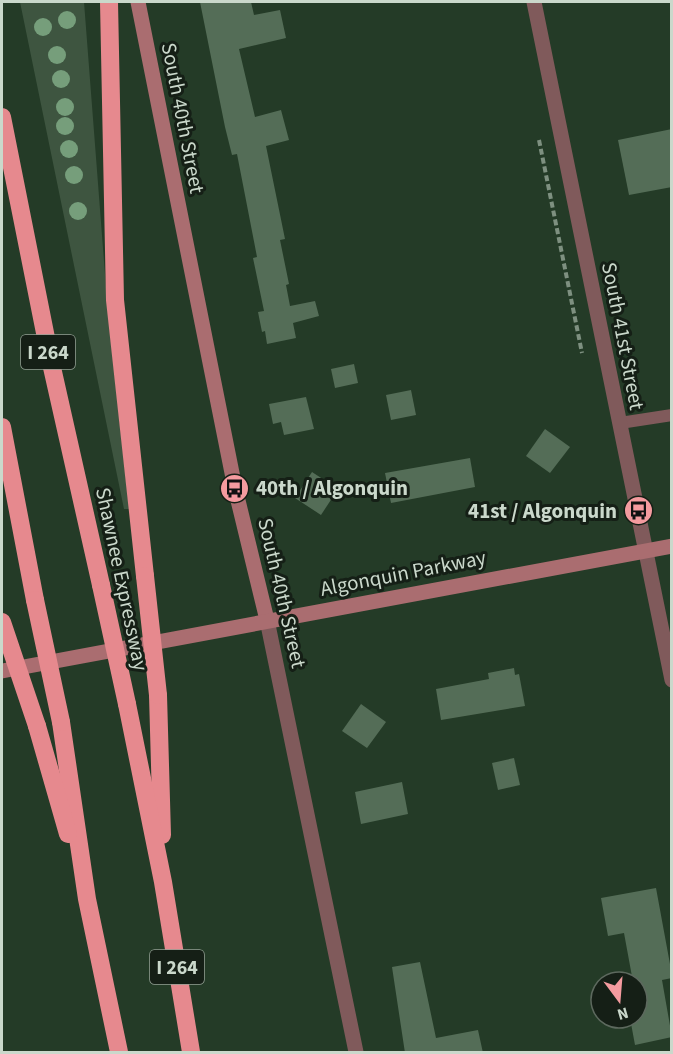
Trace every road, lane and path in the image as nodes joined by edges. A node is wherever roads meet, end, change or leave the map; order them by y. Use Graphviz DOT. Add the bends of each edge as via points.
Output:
graph roads {
  1 [pos="110,2"];
  2 [pos="138,2"];
  3 [pos="534,2"];
  4 [pos="2,117"];
  5 [pos="672,416"];
  6 [pos="620,423"];
  7 [pos="2,427"];
  8 [pos="672,546"];
  9 [pos="645,549"];
  10 [pos="267,620"];
  11 [pos="2,622"];
  12 [pos="2,671"];
  13 [pos="672,680"];
  14 [pos="163,882"];
  15 [pos="87,899"];
  16 [pos="119,1053"];
  17 [pos="191,1053"];
  18 [pos="356,1053"];
  1 -- 14 [label="highway, bridge" via="115,300 159,695"];
  2 -- 10 [label="main road, South 40th Street" via="235,488"];
  3 -- 6 [label="street, South 41st Street"];
  4 -- 14 [label="highway, Shawnee Expressway / I 264, bridge"];
  5 -- 6 [label="lane"];
  6 -- 9 [label="street, South 41st Street"];
  7 -- 15 [label="highway, bridge" via="62,722"];
  8 -- 9 [label="main road, Algonquin Parkway"];
  9 -- 10 [label="main road, Algonquin Parkway"];
  9 -- 13 [label="street, South 41st Street"];
  10 -- 12 [label="main road, Algonquin Parkway"];
  10 -- 18 [label="street, South 40th Street"];
  11 -- 15 [label="highway, bridge"];
  14 -- 17 [label="highway, Shawnee Expressway / I 264"];
  15 -- 16 [label="highway"];
}
